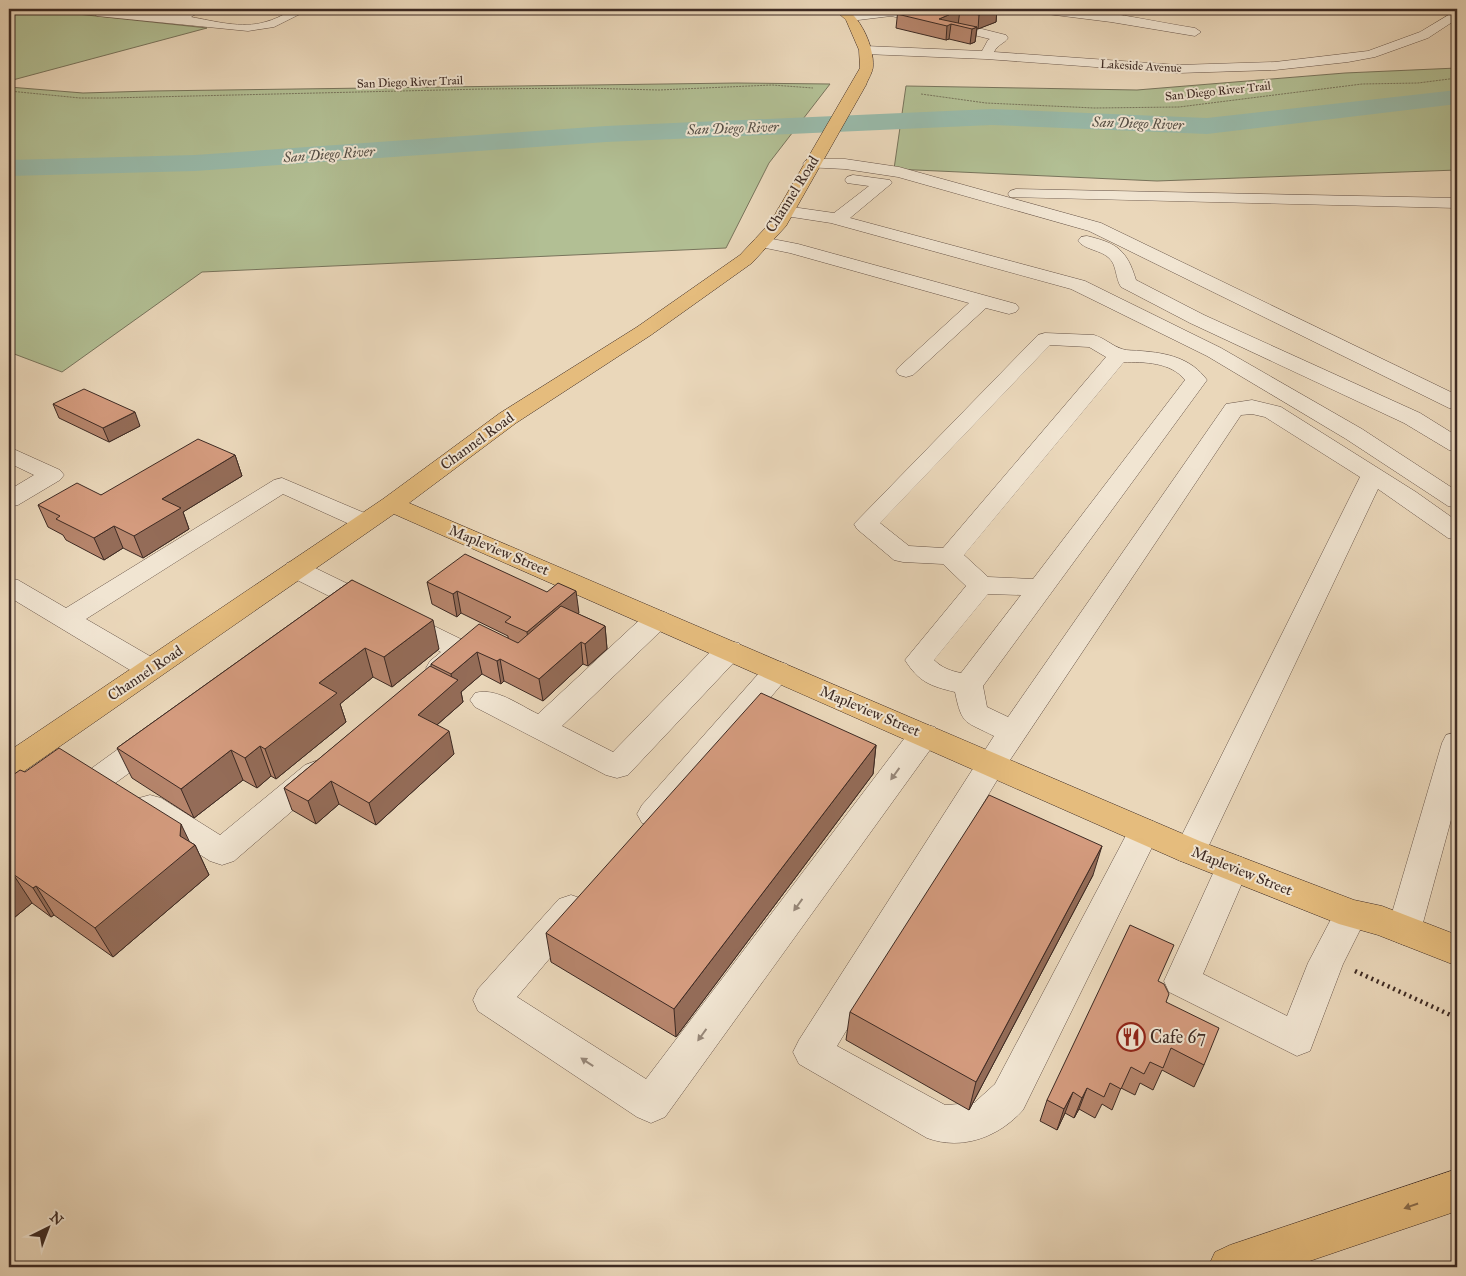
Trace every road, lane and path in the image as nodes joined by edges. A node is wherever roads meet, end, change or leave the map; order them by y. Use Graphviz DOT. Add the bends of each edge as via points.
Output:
graph roads {
  1 [pos="104,9"];
  2 [pos="202,9"];
  3 [pos="304,9"];
  4 [pos="1039,9"];
  5 [pos="843,11"];
  6 [pos="1457,14"];
  7 [pos="914,17"];
  8 [pos="177,19"];
  9 [pos="954,26"];
  10 [pos="1195,32"];
  11 [pos="865,50"];
  12 [pos="1457,54"];
  13 [pos="986,55"];
  14 [pos="1453,56"];
  15 [pos="1457,78"];
  16 [pos="813,88"];
  17 [pos="9,91"];
  18 [pos="921,94"];
  19 [pos="808,171"];
  20 [pos="884,183"];
  21 [pos="977,194"];
  22 [pos="1457,204"];
  23 [pos="785,211"];
  24 [pos="837,219"];
  25 [pos="762,242"];
  26 [pos="982,300"];
  27 [pos="1008,308"];
  28 [pos="1118,356"];
  29 [pos="906,371"];
  30 [pos="1457,403"];
  31 [pos="1457,445"];
  32 [pos="9,454"];
  33 [pos="1373,475"];
  34 [pos="9,500"];
  35 [pos="1457,500"];
  36 [pos="392,504"];
  37 [pos="365,522"];
  38 [pos="1457,533"];
  39 [pos="950,556"];
  40 [pos="296,569"];
  41 [pos="981,585"];
  42 [pos="9,586"];
  43 [pos="1040,588"];
  44 [pos="349,596"];
  45 [pos="325,613"];
  46 [pos="657,619"];
  47 [pos="66,620"];
  48 [pos="729,650"];
  49 [pos="150,669"];
  50 [pos="777,671"];
  51 [pos="423,682"];
  52 [pos="968,685"];
  53 [pos="485,700"];
  54 [pos="174,724"];
  55 [pos="541,728"];
  56 [pos="1013,732"];
  57 [pos="924,735"];
  58 [pos="46,740"];
  59 [pos="1457,743"];
  60 [pos="334,758"];
  61 [pos="991,764"];
  62 [pos="9,766"];
  63 [pos="103,776"];
  64 [pos="1144,830"];
  65 [pos="634,836"];
  66 [pos="1190,851"];
  67 [pos="1232,867"];
  68 [pos="589,888"];
  69 [pos="1351,914"];
  70 [pos="1404,930"];
  71 [pos="1457,951"];
  72 [pos="1327,959"];
  73 [pos="1457,972"];
  74 [pos="1457,1018"];
  75 [pos="1457,1190"];
  76 [pos="1230,1267"];
  1 -- 8 [label="street" via="97,12"];
  2 -- 8 [label="street"];
  3 -- 8 [label="street" via="258,28"];
  4 -- 10 [label="street"];
  5 -- 7 [label="street" via="891,12"];
  5 -- 11 [label="main road"];
  6 -- 13 [label="street, Lakeside Avenue" via="1424,35 1401,44 1355,57 1308,63 1178,69"];
  9 -- 13 [label="street" via="1002,38 992,42"];
  11 -- 13 [label="street, Lakeside Avenue"];
  11 -- 19 [label="main road, Channel Road" via="867,68"];
  12 -- 14 [label="path"];
  15 -- 18 [label="path, San Diego River Trail" via="1418,83 1362,84 1179,107 1094,108 986,103"];
  16 -- 17 [label="path, San Diego River Trail" via="483,89 110,98"];
  19 -- 20 [label="street"];
  19 -- 21 [label="street" via="845,164 884,168"];
  19 -- 23 [label="main road, Channel Road"];
  20 -- 24 [label="street"];
  20 -- 31 [label="street" via="1100,245 1117,255 1128,283 1197,319 1412,418"];
  21 -- 22 [label="street"];
  21 -- 30 [label="street" via="1109,232"];
  23 -- 24 [label="street"];
  23 -- 25 [label="main road, Channel Road" via="777,226"];
  24 -- 35 [label="street" via="1078,285 1214,352 1354,434"];
  25 -- 26 [label="street"];
  25 -- 36 [label="main road, Channel Road" via="746,259 652,326 508,418"];
  26 -- 27 [label="street"];
  26 -- 29 [label="street"];
  28 -- 39 [label="street"];
  28 -- 39 [label="street" via="1094,341 1046,339 866,524 902,554"];
  28 -- 43 [label="street" via="1143,356 1166,361 1191,371 1196,380"];
  32 -- 34 [label="street" via="52,475"];
  33 -- 38 [label="street"];
  33 -- 56 [label="street" via="1273,412 1252,407 1234,410"];
  33 -- 66 [label="street"];
  36 -- 37 [label="main road, Channel Road"];
  36 -- 46 [label="main road, Mapleview Street"];
  37 -- 40 [label="main road, Channel Road"];
  37 -- 47 [label="street" via="282,485"];
  39 -- 41 [label="street"];
  40 -- 44 [label="street"];
  40 -- 49 [label="main road, Channel Road"];
  41 -- 43 [label="street"];
  41 -- 52 [label="street" via="919,660 924,670 935,677"];
  42 -- 47 [label="street"];
  43 -- 52 [label="street"];
  44 -- 45 [label="street"];
  44 -- 51 [label="street" via="461,651"];
  46 -- 48 [label="main road, Mapleview Street"];
  46 -- 55 [label="street"];
  47 -- 49 [label="street"];
  48 -- 50 [label="main road, Mapleview Street"];
  48 -- 55 [label="street" via="617,767"];
  49 -- 58 [label="main road, Channel Road"];
  50 -- 57 [label="main road, Mapleview Street"];
  50 -- 65 [label="street"];
  52 -- 56 [label="street" via="974,713"];
  53 -- 55 [label="street"];
  54 -- 63 [label="street"];
  56 -- 61 [label="street"];
  57 -- 61 [label="main road, Mapleview Street"];
  57 -- 68 [label="street, one-way" via="651,1104 491,1000"];
  58 -- 62 [label="main road, Channel Road"];
  58 -- 63 [label="street"];
  59 -- 70 [label="street"];
  60 -- 63 [label="street" via="222,852"];
  61 -- 64 [label="main road, Mapleview Street"];
  61 -- 64 [label="street" via="812,1052 941,1124 979,1121 997,1111 1009,1097"];
  64 -- 66 [label="main road, Mapleview Street"];
  66 -- 67 [label="main road, Mapleview Street"];
  67 -- 69 [label="main road, Mapleview Street"];
  67 -- 72 [label="street" via="1182,981 1296,1040"];
  69 -- 70 [label="main road, Mapleview Street"];
  69 -- 72 [label="street"];
  69 -- 73 [label="main road, Mapleview Street" via="1383,941"];
  70 -- 71 [label="main road, Mapleview Street"];
  72 -- 74 [label="path"];
  75 -- 76 [label="main road, one-way"];
}
